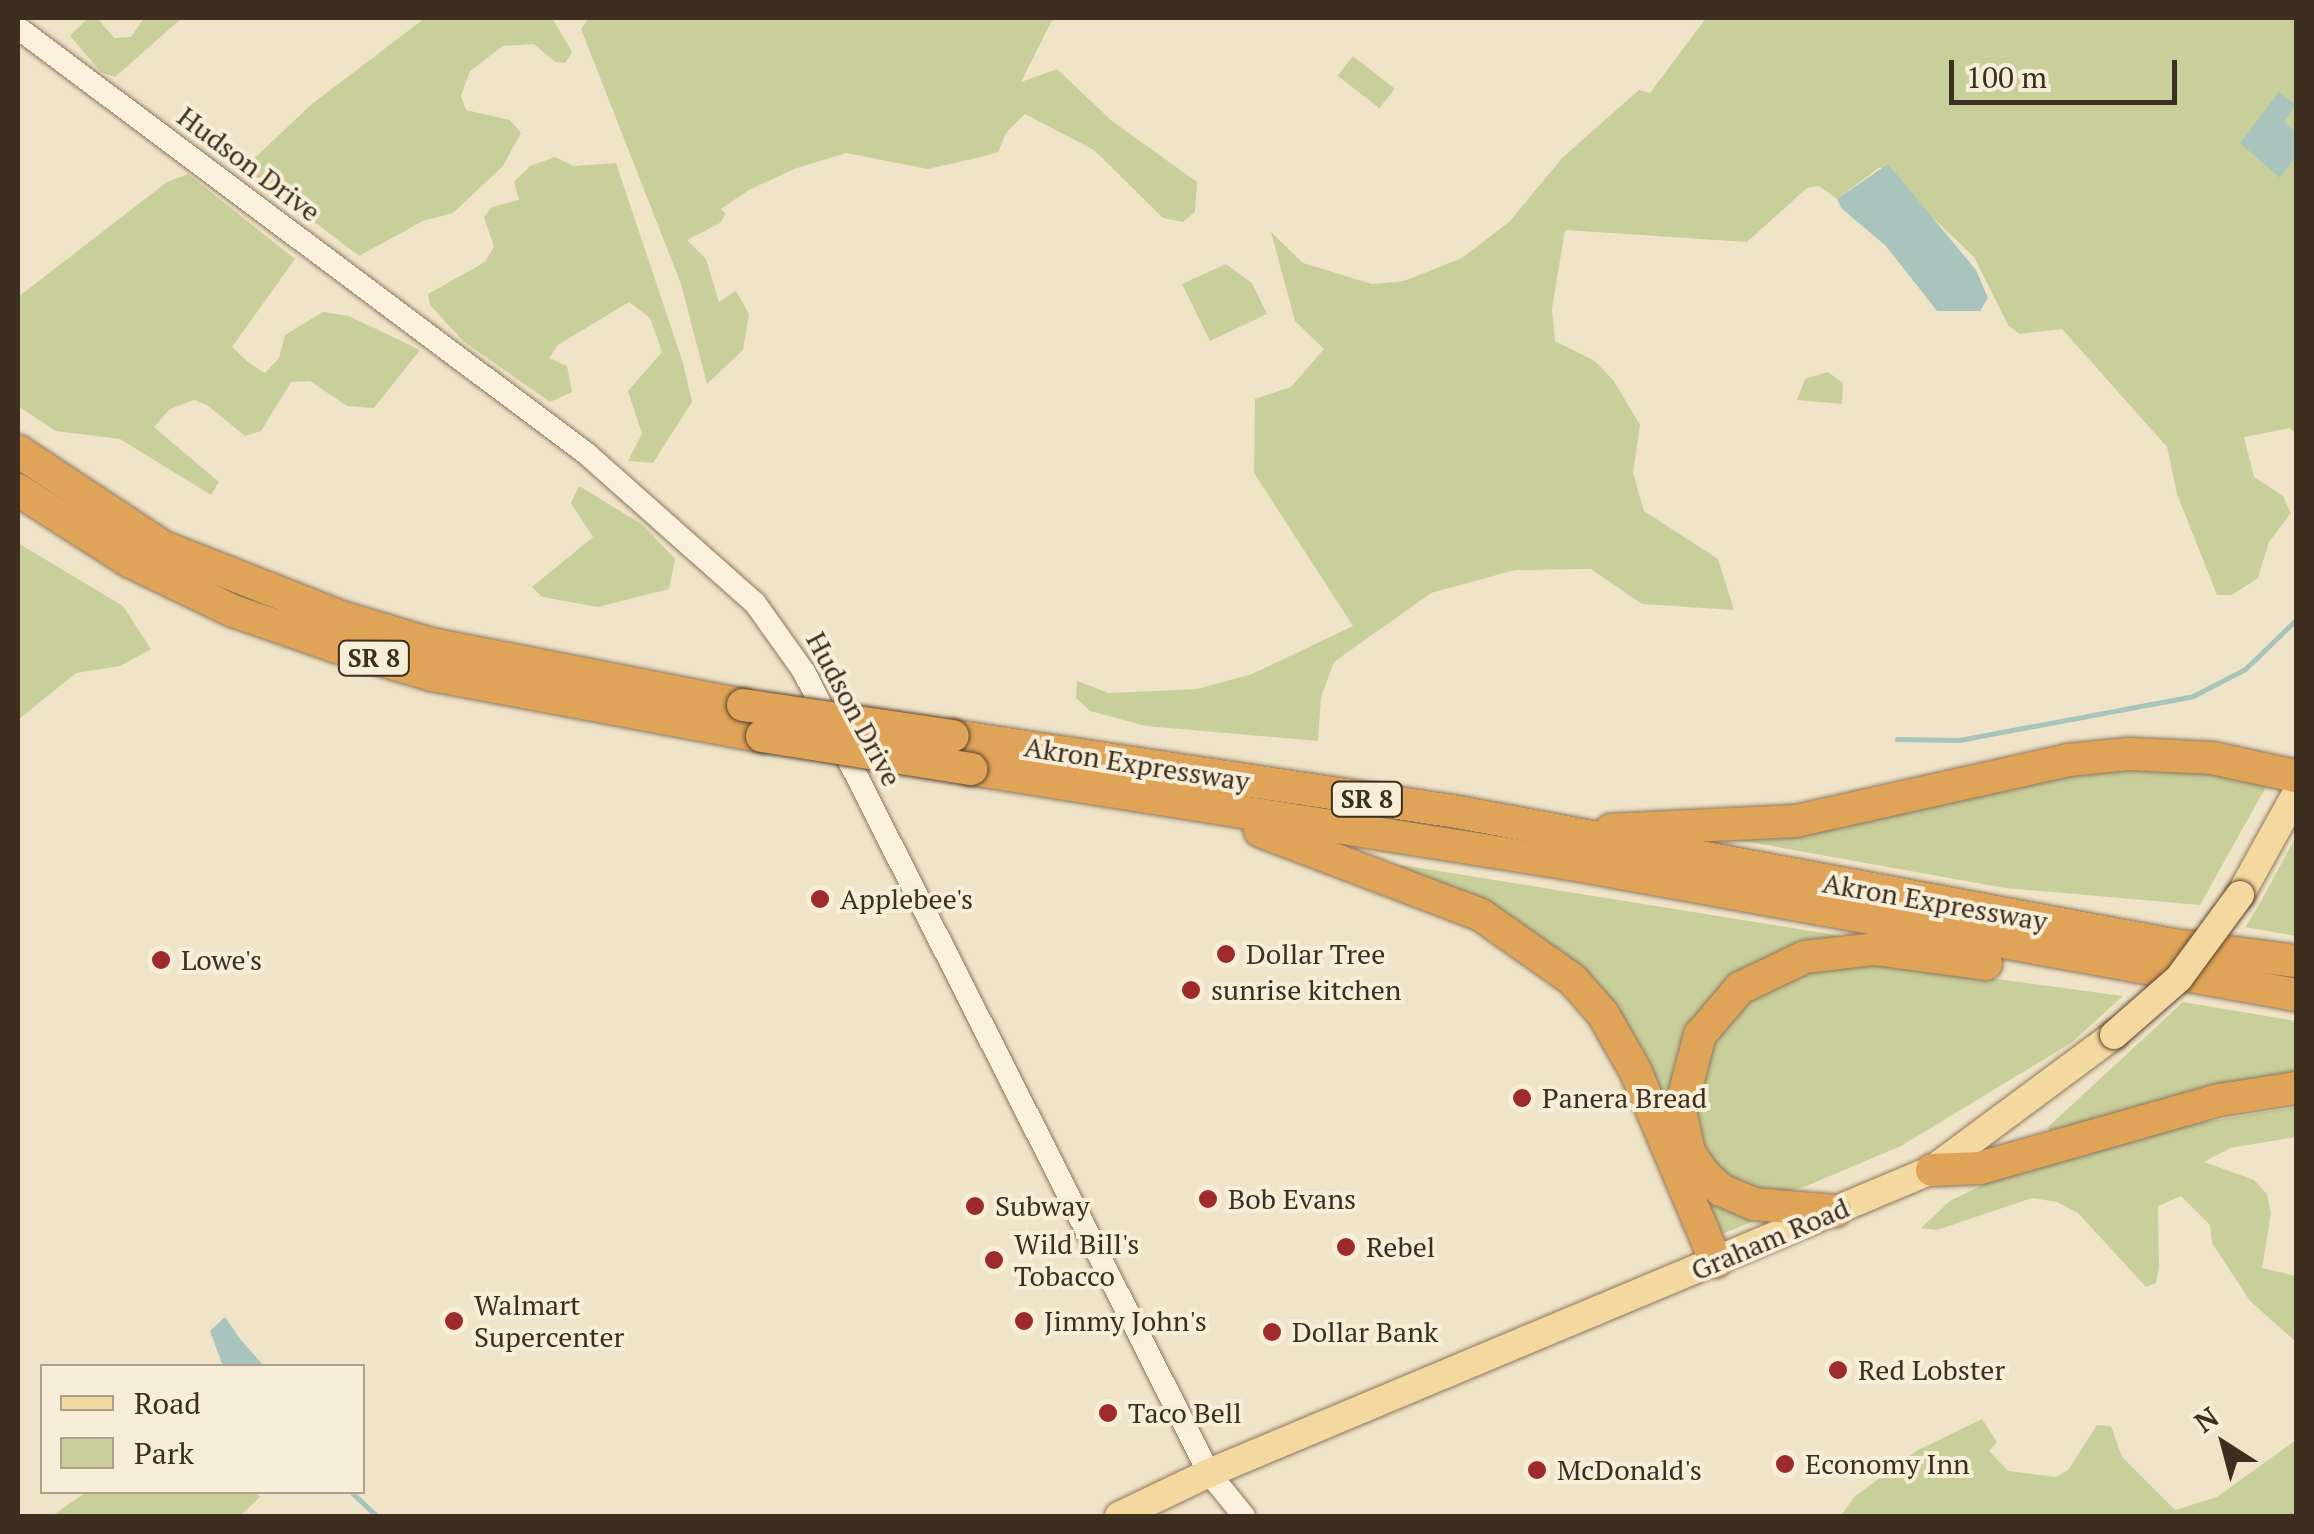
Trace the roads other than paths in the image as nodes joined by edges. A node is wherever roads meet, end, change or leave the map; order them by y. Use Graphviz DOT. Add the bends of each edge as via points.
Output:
graph roads {
  1 [pos="18,28"];
  2 [pos="18,451"];
  3 [pos="18,490"];
  4 [pos="2296,776"];
  5 [pos="2296,794"];
  6 [pos="1160,799"];
  7 [pos="1587,836"];
  8 [pos="2296,961"];
  9 [pos="2173,974"];
  10 [pos="2296,995"];
  11 [pos="2296,1088"];
  12 [pos="1932,1170"];
  13 [pos="1835,1210"];
  14 [pos="1716,1262"];
  15 [pos="1209,1472"];
  16 [pos="1119,1516"];
  17 [pos="1244,1516"];
  1 -- 15 [label="street, Hudson Drive" via="587,454 755,603 804,672"];
  2 -- 7 [label="highway, Akron Expressway / SR 8, bridge" via="162,547 431,644 743,705"];
  3 -- 6 [label="highway, Akron Expressway / SR 8, bridge" via="146,569 233,611 432,675"];
  4 -- 7 [label="highway" via="2212,758 2083,758 1812,818 1627,826"];
  5 -- 12 [label="main road, Graham Road, bridge" via="2240,896 2179,978 2114,1035"];
  6 -- 9 [label="highway, Akron Expressway / SR 8" via="1570,864"];
  6 -- 14 [label="highway" via="1436,895 1524,940 1554,964 1615,1033"];
  7 -- 8 [label="highway, Akron Expressway / SR 8" via="2173,945"];
  9 -- 10 [label="highway, Akron Expressway / SR 8"];
  9 -- 13 [label="highway" via="2107,980 1874,949 1791,961 1740,988 1709,1022 1689,1063 1680,1111 1689,1152 1730,1196 1794,1211"];
  11 -- 12 [label="highway" via="2220,1100 1980,1168"];
  12 -- 13 [label="main road, Graham Road"];
  13 -- 14 [label="main road, Graham Road"];
  14 -- 15 [label="main road, Graham Road"];
  15 -- 16 [label="main road, Graham Road"];
  15 -- 17 [label="street, Hudson Drive"];
}
